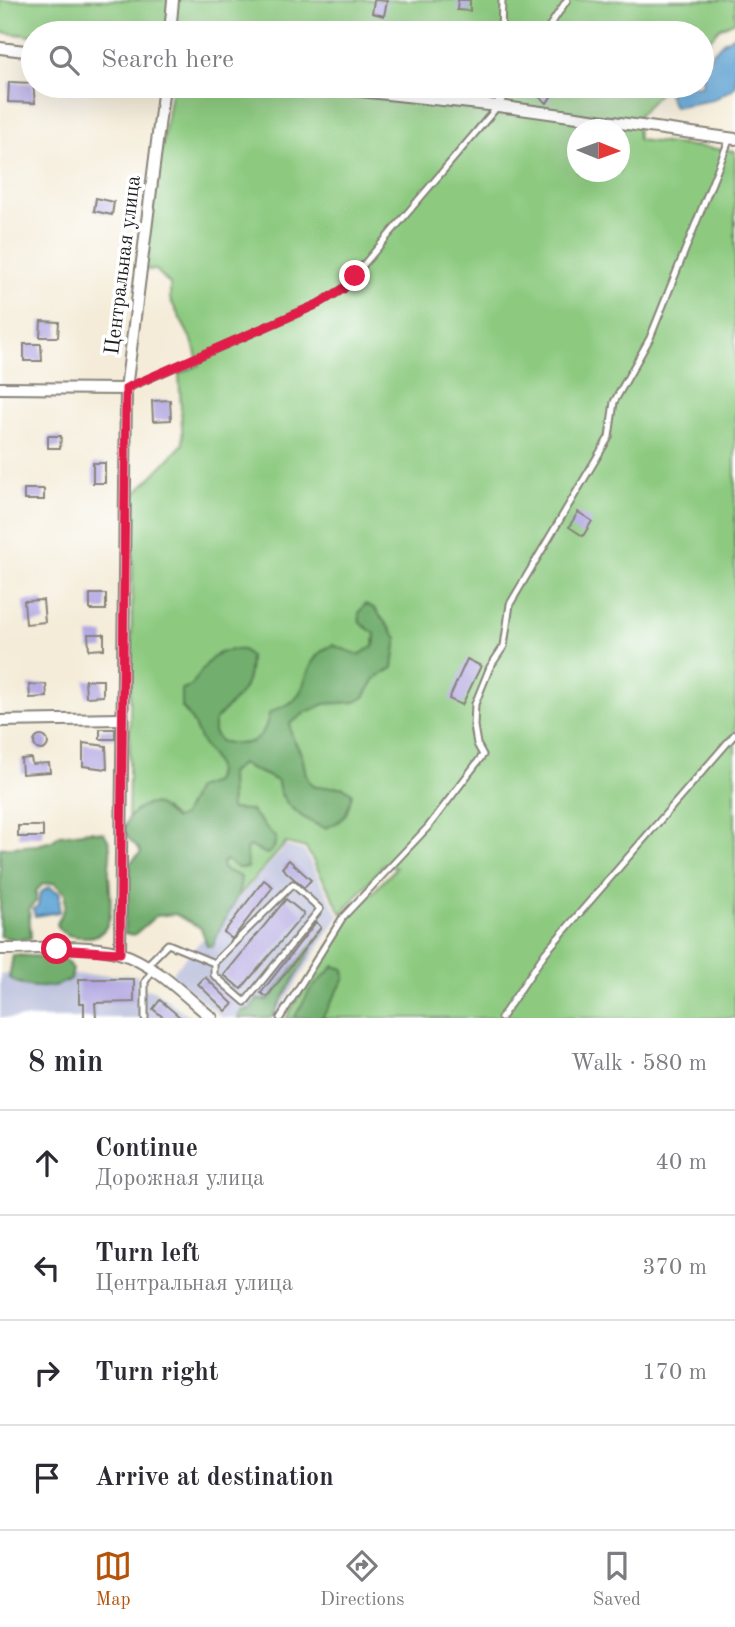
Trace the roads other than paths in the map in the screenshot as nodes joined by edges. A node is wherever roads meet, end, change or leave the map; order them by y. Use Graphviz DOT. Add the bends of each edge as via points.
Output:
graph roads {
  1 [pos="173,0"];
  2 [pos="502,0"];
  3 [pos="567,0"];
  4 [pos="171,21"];
  5 [pos="501,21"];
  6 [pos="553,21"];
  7 [pos="0,48"];
  8 [pos="21,51"];
  9 [pos="162,98"];
  10 [pos="424,98"];
  11 [pos="498,98"];
  12 [pos="503,98"];
  13 [pos="498,106"];
  14 [pos="732,138"];
  15 [pos="0,388"];
  16 [pos="126,388"];
  17 [pos="121,719"];
  18 [pos="0,720"];
  19 [pos="735,734"];
  20 [pos="0,949"];
  21 [pos="120,953"];
  22 [pos="214,963"];
  23 [pos="149,968"];
  24 [pos="145,1018"];
  25 [pos="212,1018"];
  26 [pos="280,1018"];
  27 [pos="500,1018"];
  1 -- 4 [label="street"];
  2 -- 5 [label="lane"];
  3 -- 6 [label="lane"];
  7 -- 8 [label="street"];
  9 -- 16 [label="street, Центральная улица"];
  10 -- 13 [label="street"];
  11 -- 13 [label="lane"];
  12 -- 13 [label="lane"];
  13 -- 14 [label="street"];
  13 -- 16 [label="lane" via="343,289"];
  14 -- 26 [label="lane" via="650,338 614,402 609,437 510,604 504,646 475,704 474,726 483,755 428,827 343,917"];
  15 -- 16 [label="street"];
  16 -- 17 [label="street, Центральная улица"];
  17 -- 18 [label="street"];
  17 -- 21 [label="street, Центральная улица"];
  19 -- 27 [label="lane" via="545,953"];
  20 -- 21 [label="street"];
  21 -- 23 [label="street"];
  22 -- 22 [label="lane" via="292,884 320,909 245,1002 214,975"];
  22 -- 23 [label="lane" via="168,944"];
  23 -- 24 [label="lane"];
  23 -- 25 [label="street"];
}
